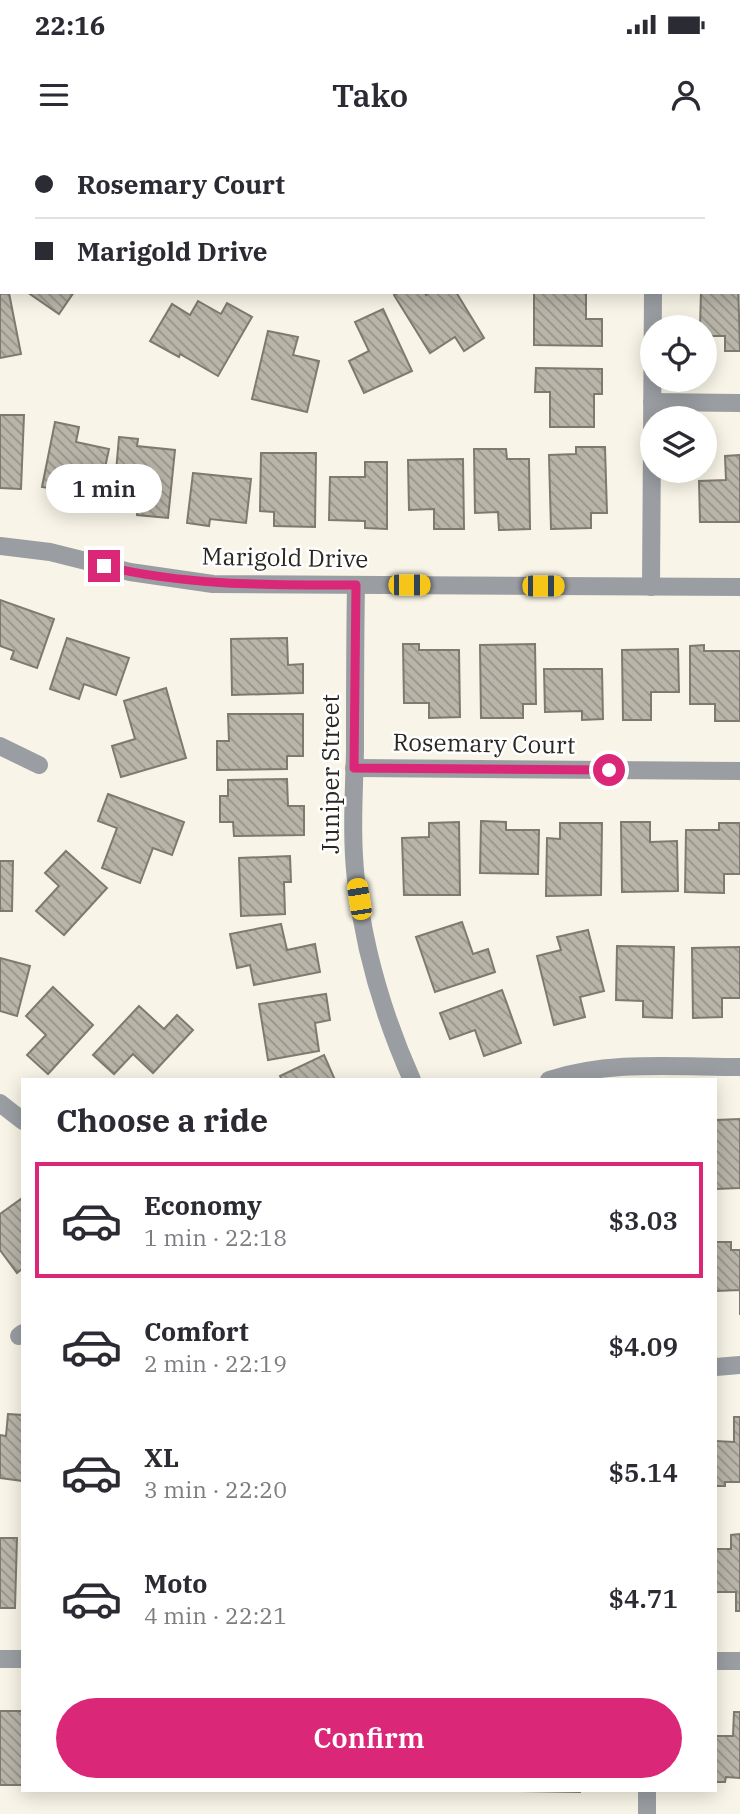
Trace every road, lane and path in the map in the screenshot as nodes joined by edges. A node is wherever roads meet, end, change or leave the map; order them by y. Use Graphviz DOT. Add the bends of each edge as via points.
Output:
graph roads {
  1 [pos="653,294"];
  2 [pos="652,402"];
  3 [pos="740,403"];
  4 [pos="0,546"];
  5 [pos="356,585"];
  6 [pos="651,586"];
  7 [pos="740,587"];
  8 [pos="0,746"];
  9 [pos="39,765"];
  10 [pos="354,768"];
  11 [pos="740,771"];
  12 [pos="740,1068"];
  13 [pos="411,1078"];
  14 [pos="556,1078"];
  15 [pos="0,1103"];
  16 [pos="21,1119"];
  17 [pos="740,1365"];
  18 [pos="717,1367"];
  19 [pos="0,1659"];
  20 [pos="21,1659"];
  21 [pos="717,1661"];
  22 [pos="740,1661"];
  23 [pos="647,1792"];
  24 [pos="647,1814"];
  1 -- 2 [label="street"];
  2 -- 3 [label="street"];
  2 -- 6 [label="street"];
  4 -- 5 [label="street, Marigold Drive" via="213,584"];
  5 -- 6 [label="street, Marigold Drive"];
  5 -- 10 [label="street, Juniper Street"];
  6 -- 7 [label="street, Marigold Drive"];
  8 -- 9 [label="street"];
  10 -- 11 [label="street, Rosemary Court"];
  10 -- 13 [label="street, Juniper Street" via="356,878 366,943 392,1035"];
  12 -- 14 [label="street" via="620,1067"];
  15 -- 16 [label="street"];
  17 -- 18 [label="street"];
  19 -- 20 [label="street"];
  21 -- 22 [label="street"];
  23 -- 24 [label="street"];
}
